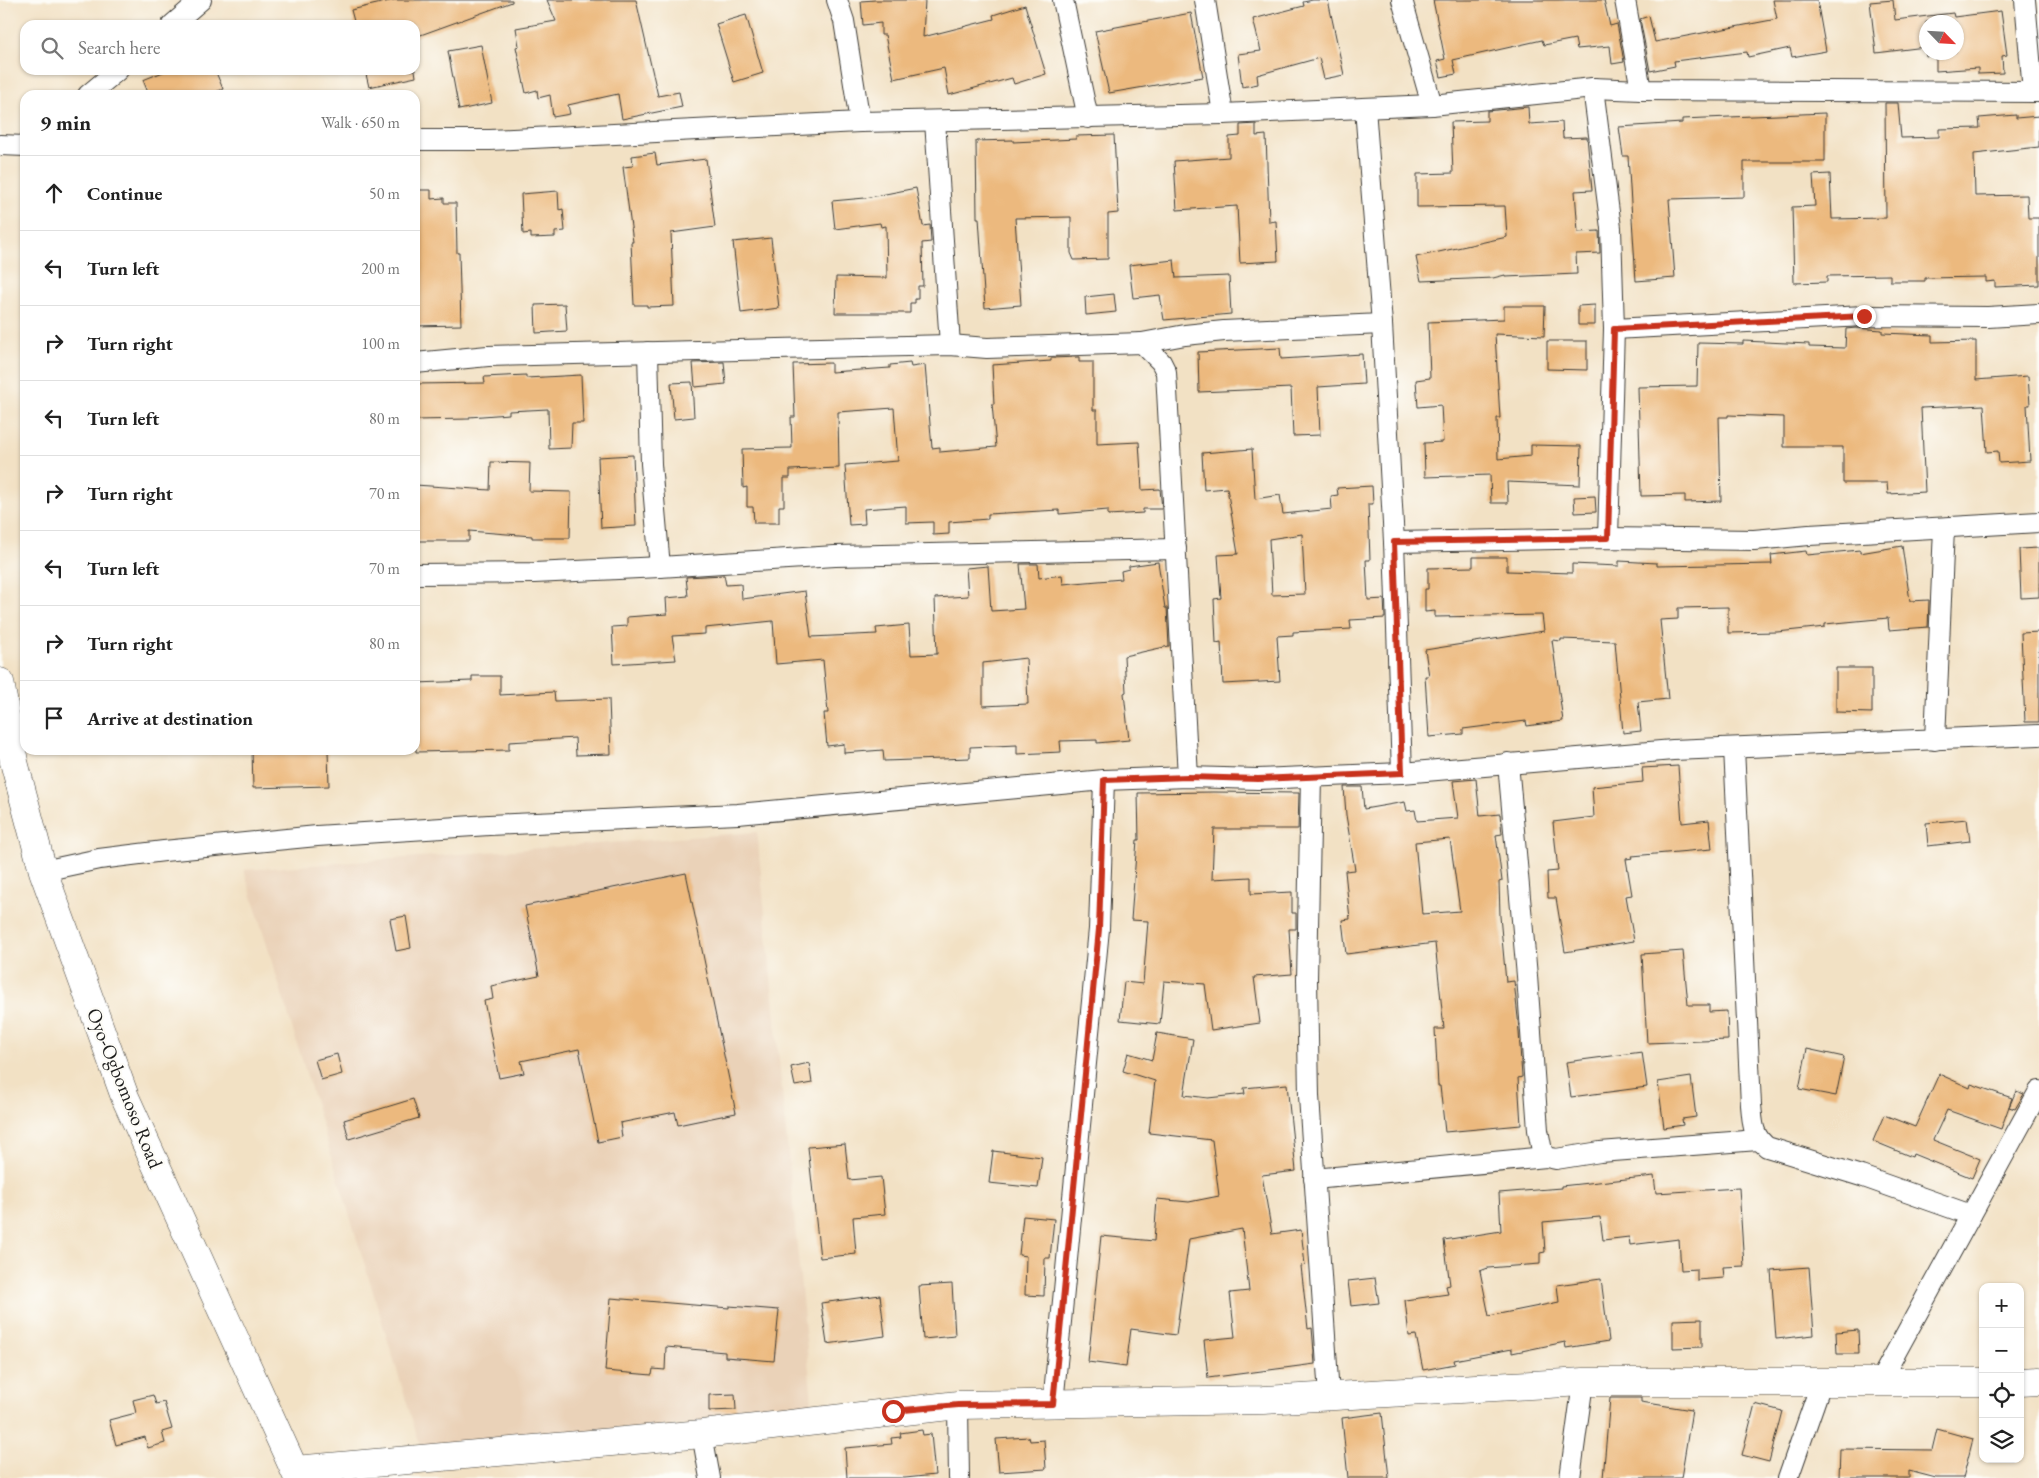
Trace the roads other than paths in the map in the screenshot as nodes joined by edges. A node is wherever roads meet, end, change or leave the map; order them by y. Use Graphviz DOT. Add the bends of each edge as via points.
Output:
graph roads {
  1 [pos="201,0"];
  2 [pos="837,0"];
  3 [pos="1063,0"];
  4 [pos="1205,0"];
  5 [pos="1402,0"];
  6 [pos="1625,0"];
  7 [pos="2025,0"];
  8 [pos="178,20"];
  9 [pos="112,75"];
  10 [pos="1592,88"];
  11 [pos="94,90"];
  12 [pos="1641,90"];
  13 [pos="2036,92"];
  14 [pos="1432,105"];
  15 [pos="1365,108"];
  16 [pos="1223,114"];
  17 [pos="1088,118"];
  18 [pos="936,121"];
  19 [pos="860,122"];
  20 [pos="420,140"];
  21 [pos="0,145"];
  22 [pos="20,146"];
  23 [pos="2039,314"];
  24 [pos="1382,324"];
  25 [pos="1614,329"];
  26 [pos="1142,343"];
  27 [pos="950,345"];
  28 [pos="648,352"];
  29 [pos="420,363"];
  30 [pos="2039,522"];
  31 [pos="1944,528"];
  32 [pos="1608,538"];
  33 [pos="1394,542"];
  34 [pos="1176,549"];
  35 [pos="660,568"];
  36 [pos="420,574"];
  37 [pos="0,682"];
  38 [pos="2039,735"];
  39 [pos="1935,740"];
  40 [pos="1734,748"];
  41 [pos="1508,763"];
  42 [pos="1402,773"];
  43 [pos="1310,776"];
  44 [pos="1188,777"];
  45 [pos="1104,780"];
  46 [pos="43,872"];
  47 [pos="2039,1091"];
  48 [pos="1758,1140"];
  49 [pos="1546,1156"];
  50 [pos="1314,1179"];
  51 [pos="1971,1215"];
  52 [pos="2039,1380"];
  53 [pos="1822,1381"];
  54 [pos="1583,1382"];
  55 [pos="1979,1382"];
  56 [pos="2024,1382"];
  57 [pos="1879,1383"];
  58 [pos="1329,1396"];
  59 [pos="1053,1404"];
  60 [pos="958,1405"];
  61 [pos="702,1434"];
  62 [pos="297,1474"];
  63 [pos="710,1478"];
  64 [pos="959,1478"];
  65 [pos="1570,1478"];
  66 [pos="1788,1478"];
  1 -- 8 [label="street"];
  2 -- 19 [label="street" via="844,22"];
  3 -- 17 [label="street"];
  4 -- 16 [label="street"];
  5 -- 14 [label="street"];
  6 -- 12 [label="street"];
  7 -- 13 [label="street"];
  9 -- 11 [label="street"];
  10 -- 12 [label="street"];
  10 -- 14 [label="street"];
  10 -- 25 [label="street" via="1611,228"];
  12 -- 13 [label="street"];
  14 -- 15 [label="street"];
  15 -- 16 [label="street"];
  15 -- 24 [label="street"];
  16 -- 17 [label="street"];
  17 -- 18 [label="street"];
  18 -- 19 [label="street"];
  18 -- 27 [label="street"];
  19 -- 20 [label="street" via="499,140"];
  21 -- 22 [label="street"];
  23 -- 25 [label="street" via="1864,316"];
  24 -- 26 [label="street" via="1224,331"];
  24 -- 33 [label="street"];
  25 -- 32 [label="street"];
  26 -- 27 [label="street" via="987,348"];
  26 -- 34 [label="street" via="1161,362 1166,372"];
  27 -- 28 [label="street"];
  28 -- 29 [label="street" via="488,356"];
  28 -- 35 [label="street" via="651,464"];
  30 -- 31 [label="street"];
  31 -- 32 [label="street" via="1754,540"];
  31 -- 39 [label="street"];
  32 -- 33 [label="street"];
  33 -- 42 [label="street"];
  34 -- 35 [label="street" via="835,556"];
  34 -- 44 [label="street"];
  35 -- 36 [label="street"];
  37 -- 46 [label="main road, Oyo-Ogbomoso Road" via="14,762"];
  38 -- 39 [label="street"];
  39 -- 40 [label="street"];
  40 -- 41 [label="street"];
  40 -- 48 [label="street" via="1751,1105"];
  41 -- 42 [label="street"];
  41 -- 49 [label="street" via="1538,1130"];
  42 -- 43 [label="street"];
  43 -- 44 [label="street" via="1258,779"];
  43 -- 50 [label="street" via="1307,979"];
  44 -- 45 [label="street"];
  45 -- 46 [label="street" via="738,814 317,836 164,850 99,859"];
  45 -- 59 [label="street" via="1099,929"];
  46 -- 62 [label="main road, Oyo-Ogbomoso Road" via="125,1097"];
  47 -- 51 [label="street"];
  48 -- 49 [label="street" via="1600,1152 1566,1159"];
  48 -- 51 [label="street" via="1767,1147"];
  49 -- 50 [label="street"];
  50 -- 58 [label="street"];
  51 -- 57 [label="street"];
  52 -- 56 [label="main road"];
  53 -- 54 [label="main road"];
  53 -- 57 [label="main road"];
  53 -- 66 [label="street"];
  54 -- 58 [label="main road"];
  54 -- 65 [label="street"];
  55 -- 57 [label="main road"];
  58 -- 59 [label="main road"];
  59 -- 60 [label="main road"];
  60 -- 61 [label="main road"];
  60 -- 64 [label="street"];
  61 -- 62 [label="main road"];
  61 -- 63 [label="street"];
}
